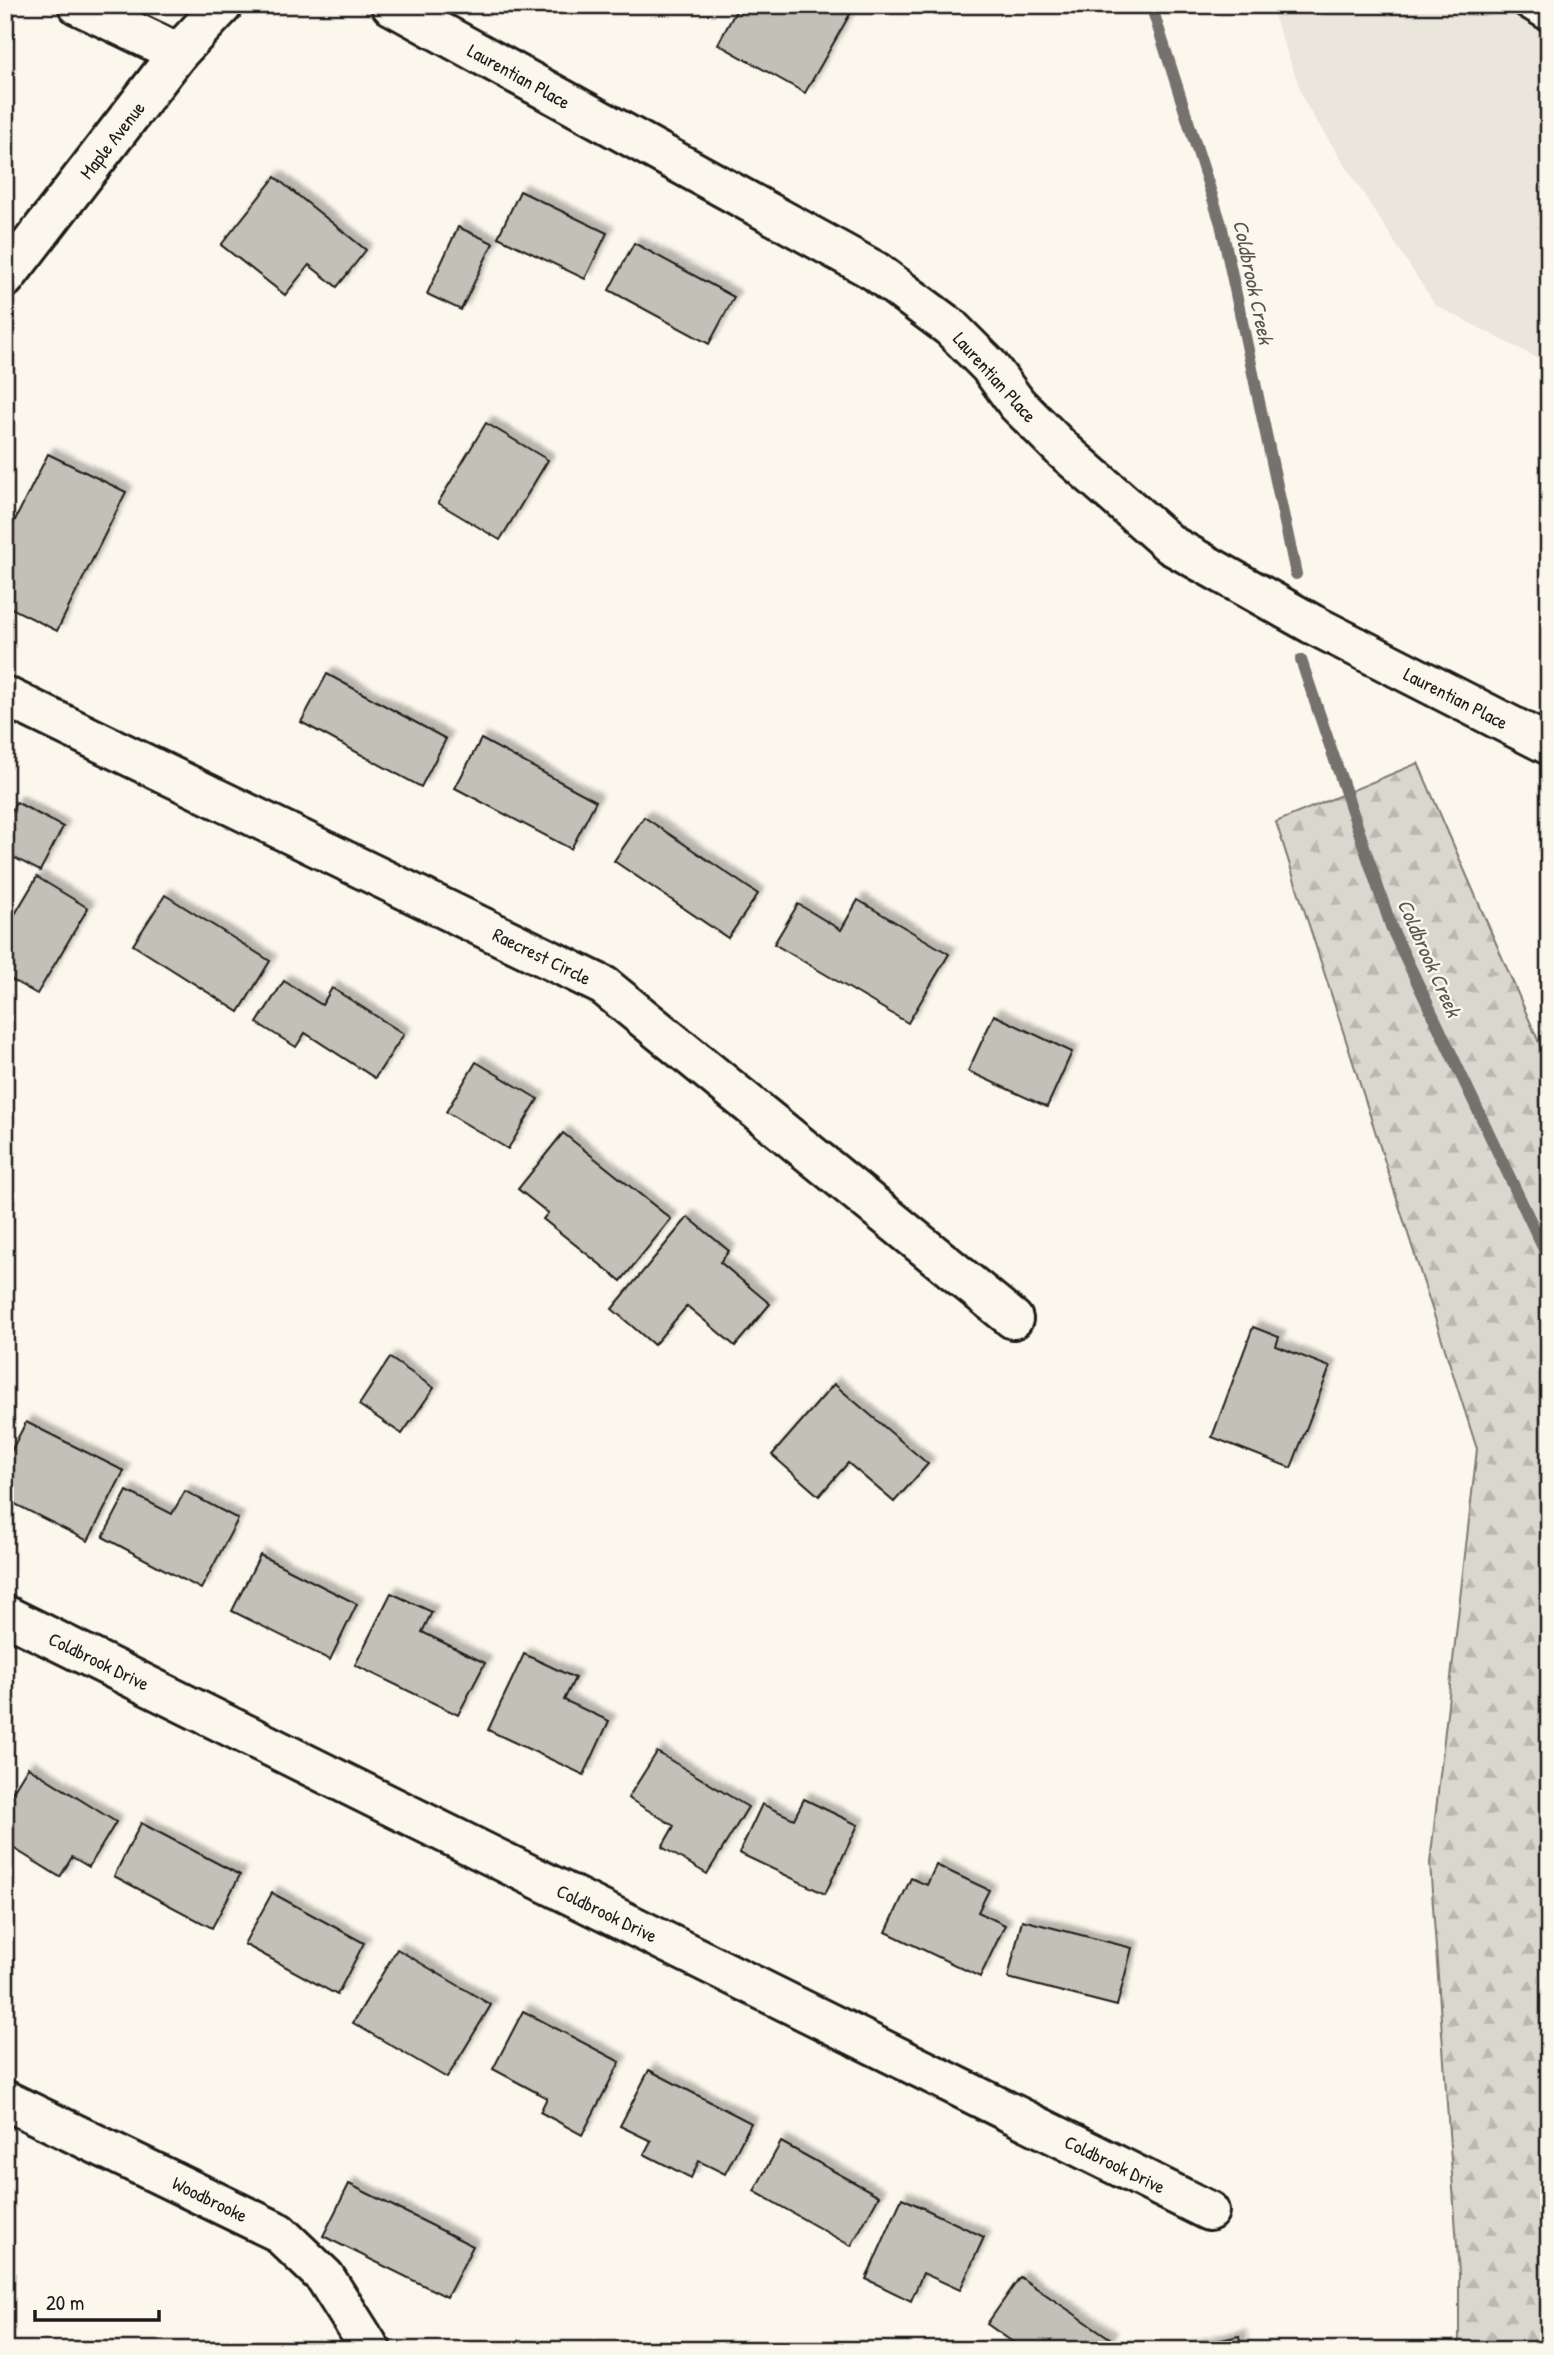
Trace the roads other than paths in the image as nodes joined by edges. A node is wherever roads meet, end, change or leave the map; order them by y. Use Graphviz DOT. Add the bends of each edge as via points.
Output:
graph roads {
  1 [pos="78,5"];
  2 [pos="223,5"];
  3 [pos="391,5"];
  4 [pos="1525,5"];
  5 [pos="1549,19"];
  6 [pos="178,53"];
  7 [pos="5,278"];
  8 [pos="5,696"];
  9 [pos="1549,746"];
  10 [pos="1013,1319"];
  11 [pos="5,1615"];
  12 [pos="5,2100"];
  13 [pos="1209,2211"];
  14 [pos="371,2350"];
  1 -- 6 [label="street"];
  2 -- 6 [label="street, Maple Avenue"];
  3 -- 9 [label="street, Laurentian Place" via="875,271 950,327 1064,451 1171,545 1312,624"];
  4 -- 5 [label="lane"];
  6 -- 7 [label="street, Maple Avenue"];
  8 -- 10 [label="street, Raecrest Circle" via="604,986"];
  11 -- 13 [label="street, Coldbrook Drive"];
  12 -- 14 [label="street, Woodbrooke" via="278,2231 325,2277"];
}
